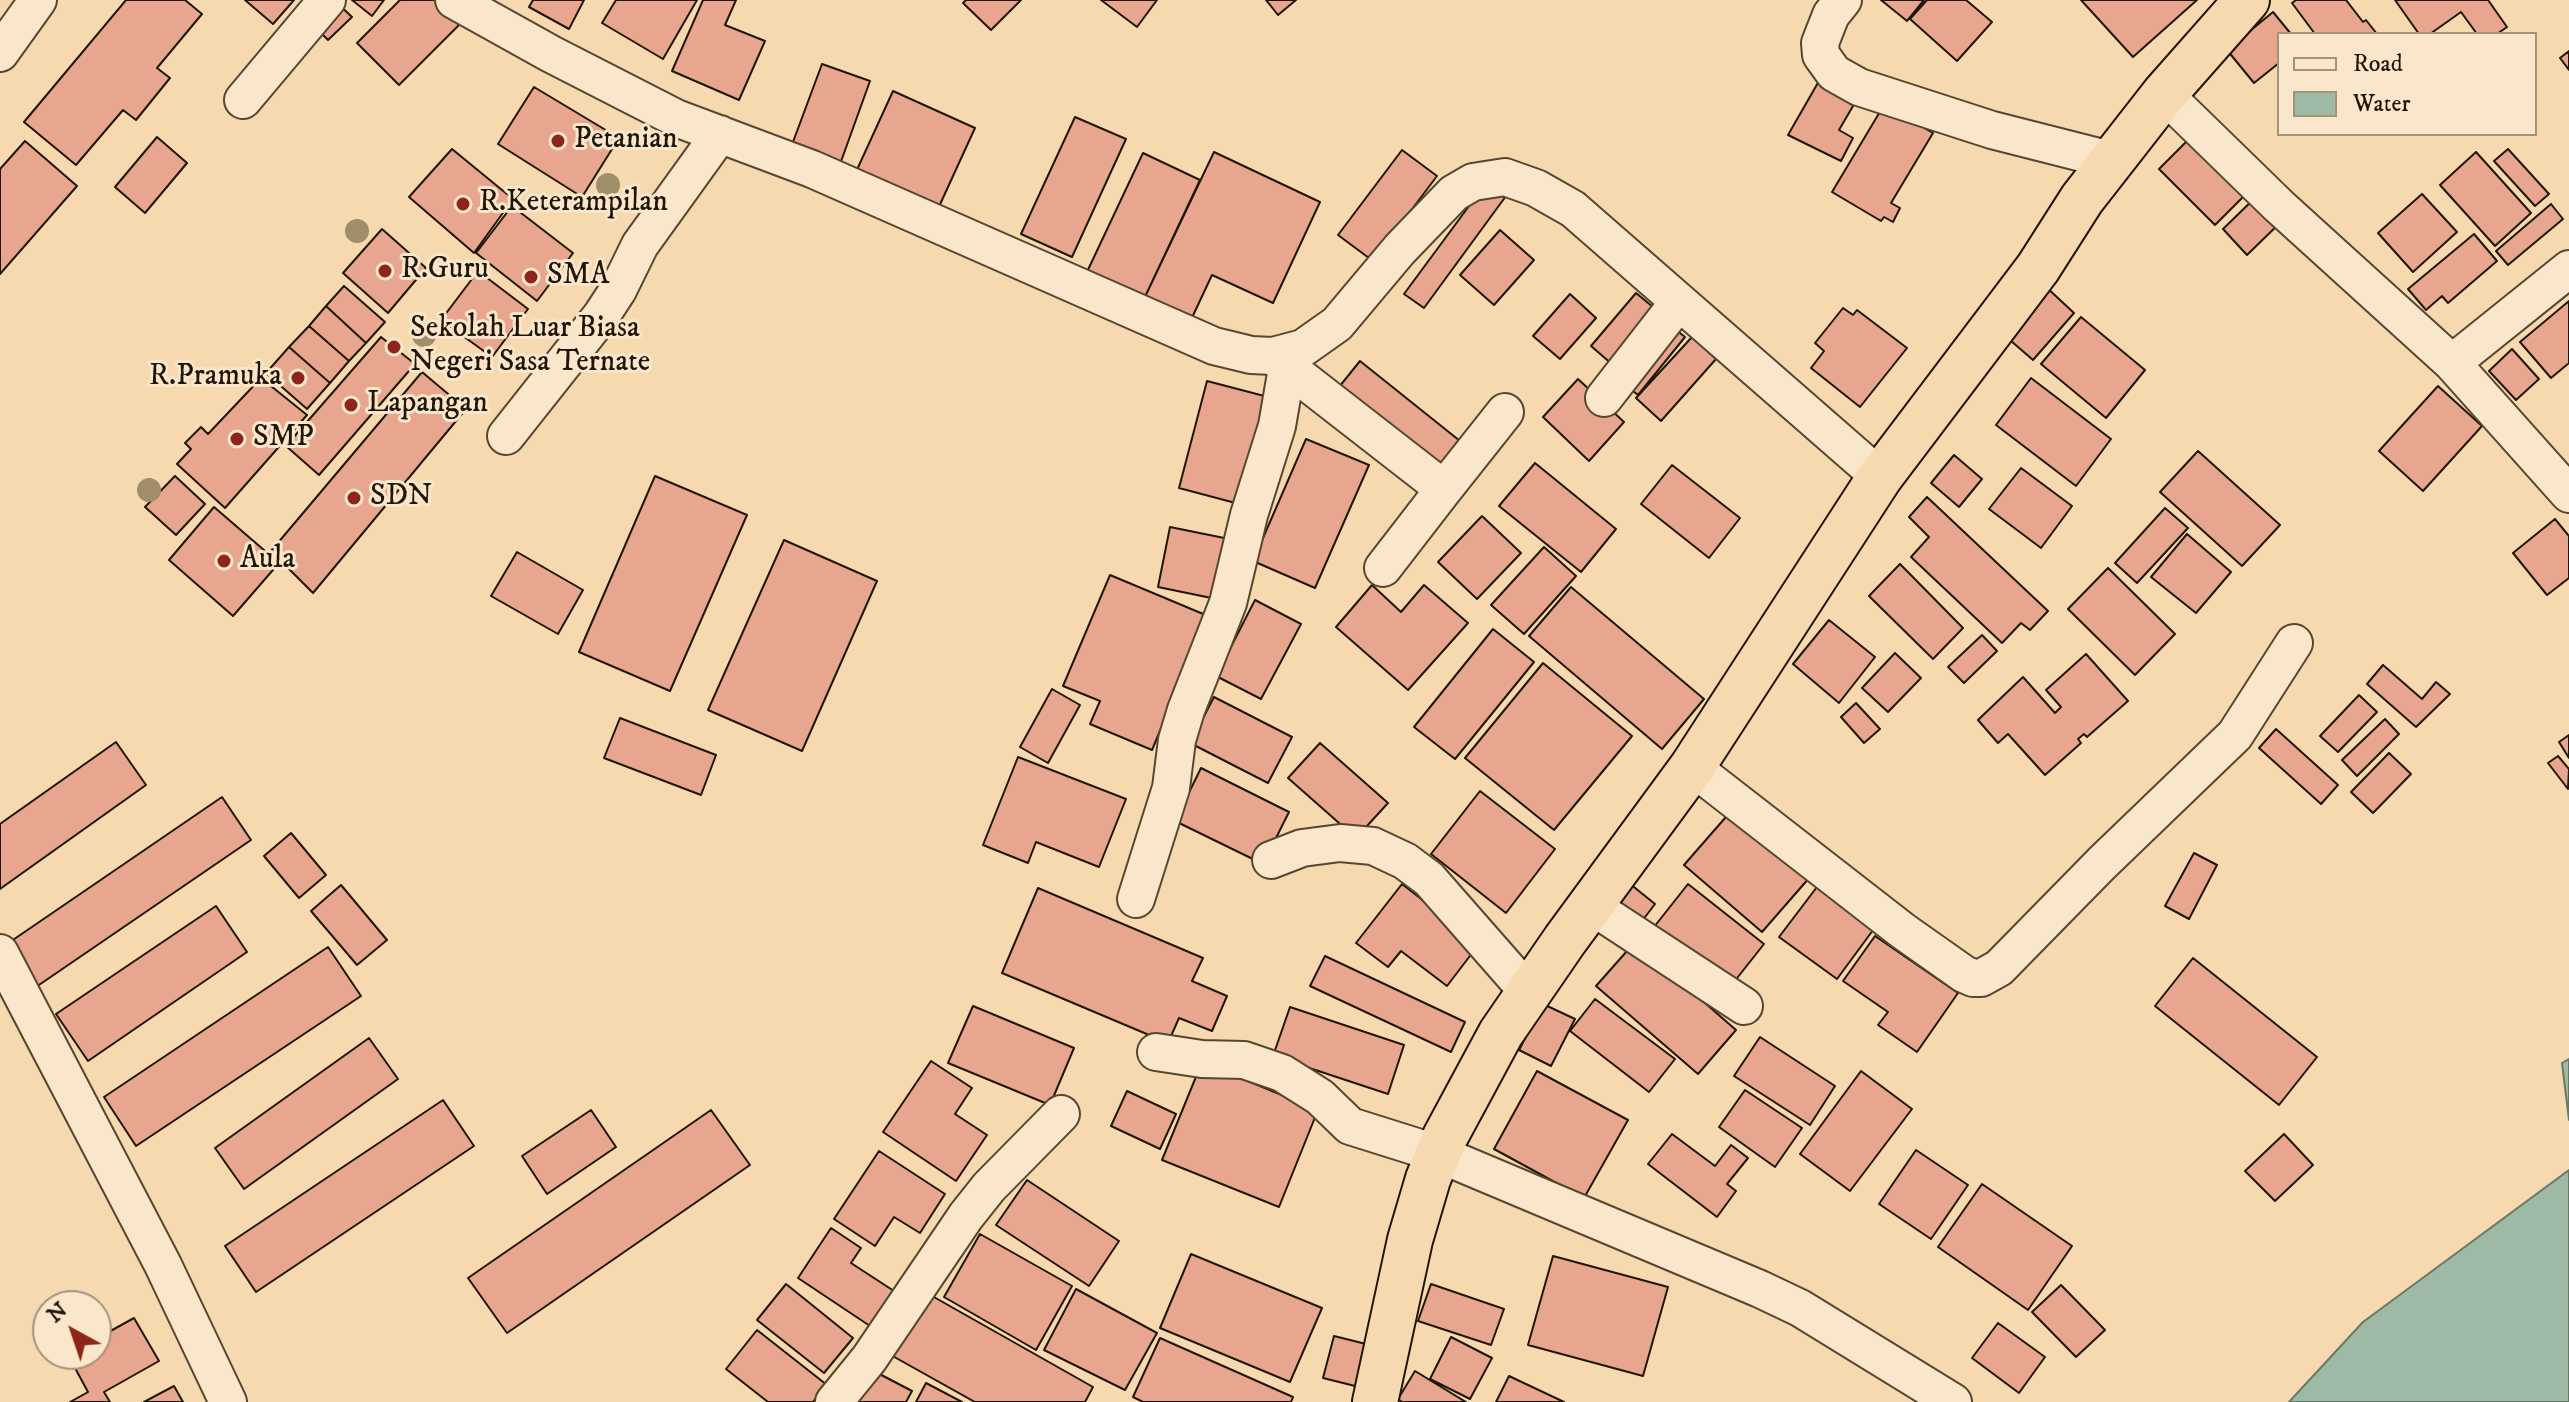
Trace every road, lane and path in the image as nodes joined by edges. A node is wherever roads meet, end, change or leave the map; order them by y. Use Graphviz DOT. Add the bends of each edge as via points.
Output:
graph roads {
  1 [pos="38,0"];
  2 [pos="327,0"];
  3 [pos="454,0"];
  4 [pos="1843,0"];
  5 [pos="2247,0"];
  6 [pos="0,53"];
  7 [pos="2164,94"];
  8 [pos="243,100"];
  9 [pos="720,134"];
  10 [pos="2114,161"];
  11 [pos="2569,269"];
  12 [pos="1678,303"];
  13 [pos="1280,362"];
  14 [pos="2452,363"];
  15 [pos="1604,398"];
  16 [pos="1505,412"];
  17 [pos="506,436"];
  18 [pos="1880,477"];
  19 [pos="1444,489"];
  20 [pos="2569,494"];
  21 [pos="1383,568"];
  22 [pos="2294,643"];
  23 [pos="1692,767"];
  24 [pos="1271,860"];
  25 [pos="1136,899"];
  26 [pos="1590,905"];
  27 [pos="0,953"];
  28 [pos="1529,993"];
  29 [pos="1744,1006"];
  30 [pos="1156,1052"];
  31 [pos="1061,1114"];
  32 [pos="1439,1154"];
  33 [pos="228,1402"];
  34 [pos="834,1402"];
  35 [pos="1375,1402"];
  36 [pos="1953,1402"];
  1 -- 6 [label="street"];
  2 -- 8 [label="street"];
  3 -- 9 [label="street" via="637,99"];
  4 -- 10 [label="street" via="1820,43 1821,55 1834,73 1859,87 1977,125"];
  5 -- 7 [label="highway"];
  7 -- 10 [label="highway"];
  7 -- 14 [label="street"];
  9 -- 13 [label="street" via="812,169 1214,346"];
  9 -- 17 [label="street" via="640,245 601,316"];
  10 -- 18 [label="highway"];
  11 -- 14 [label="street"];
  12 -- 13 [label="street" via="1573,209 1536,188 1505,177 1489,178 1454,193 1337,324"];
  12 -- 15 [label="street"];
  12 -- 18 [label="street"];
  13 -- 19 [label="street"];
  13 -- 25 [label="street" via="1277,426 1228,603 1181,725 1171,788"];
  14 -- 20 [label="street"];
  16 -- 19 [label="street"];
  18 -- 23 [label="highway"];
  19 -- 21 [label="street"];
  22 -- 23 [label="street" via="2231,740 1999,968 1981,978 1964,974 1903,931"];
  23 -- 26 [label="highway"];
  24 -- 28 [label="street" via="1302,848 1340,843 1373,846 1405,861 1429,879"];
  26 -- 28 [label="highway"];
  26 -- 29 [label="street"];
  27 -- 33 [label="street" via="163,1265"];
  28 -- 32 [label="highway" via="1501,1033"];
  30 -- 32 [label="street" via="1244,1060 1282,1073 1320,1097 1350,1126"];
  31 -- 34 [label="street" via="966,1216"];
  32 -- 35 [label="highway" via="1410,1240"];
  32 -- 36 [label="street" via="1800,1308"];
}
